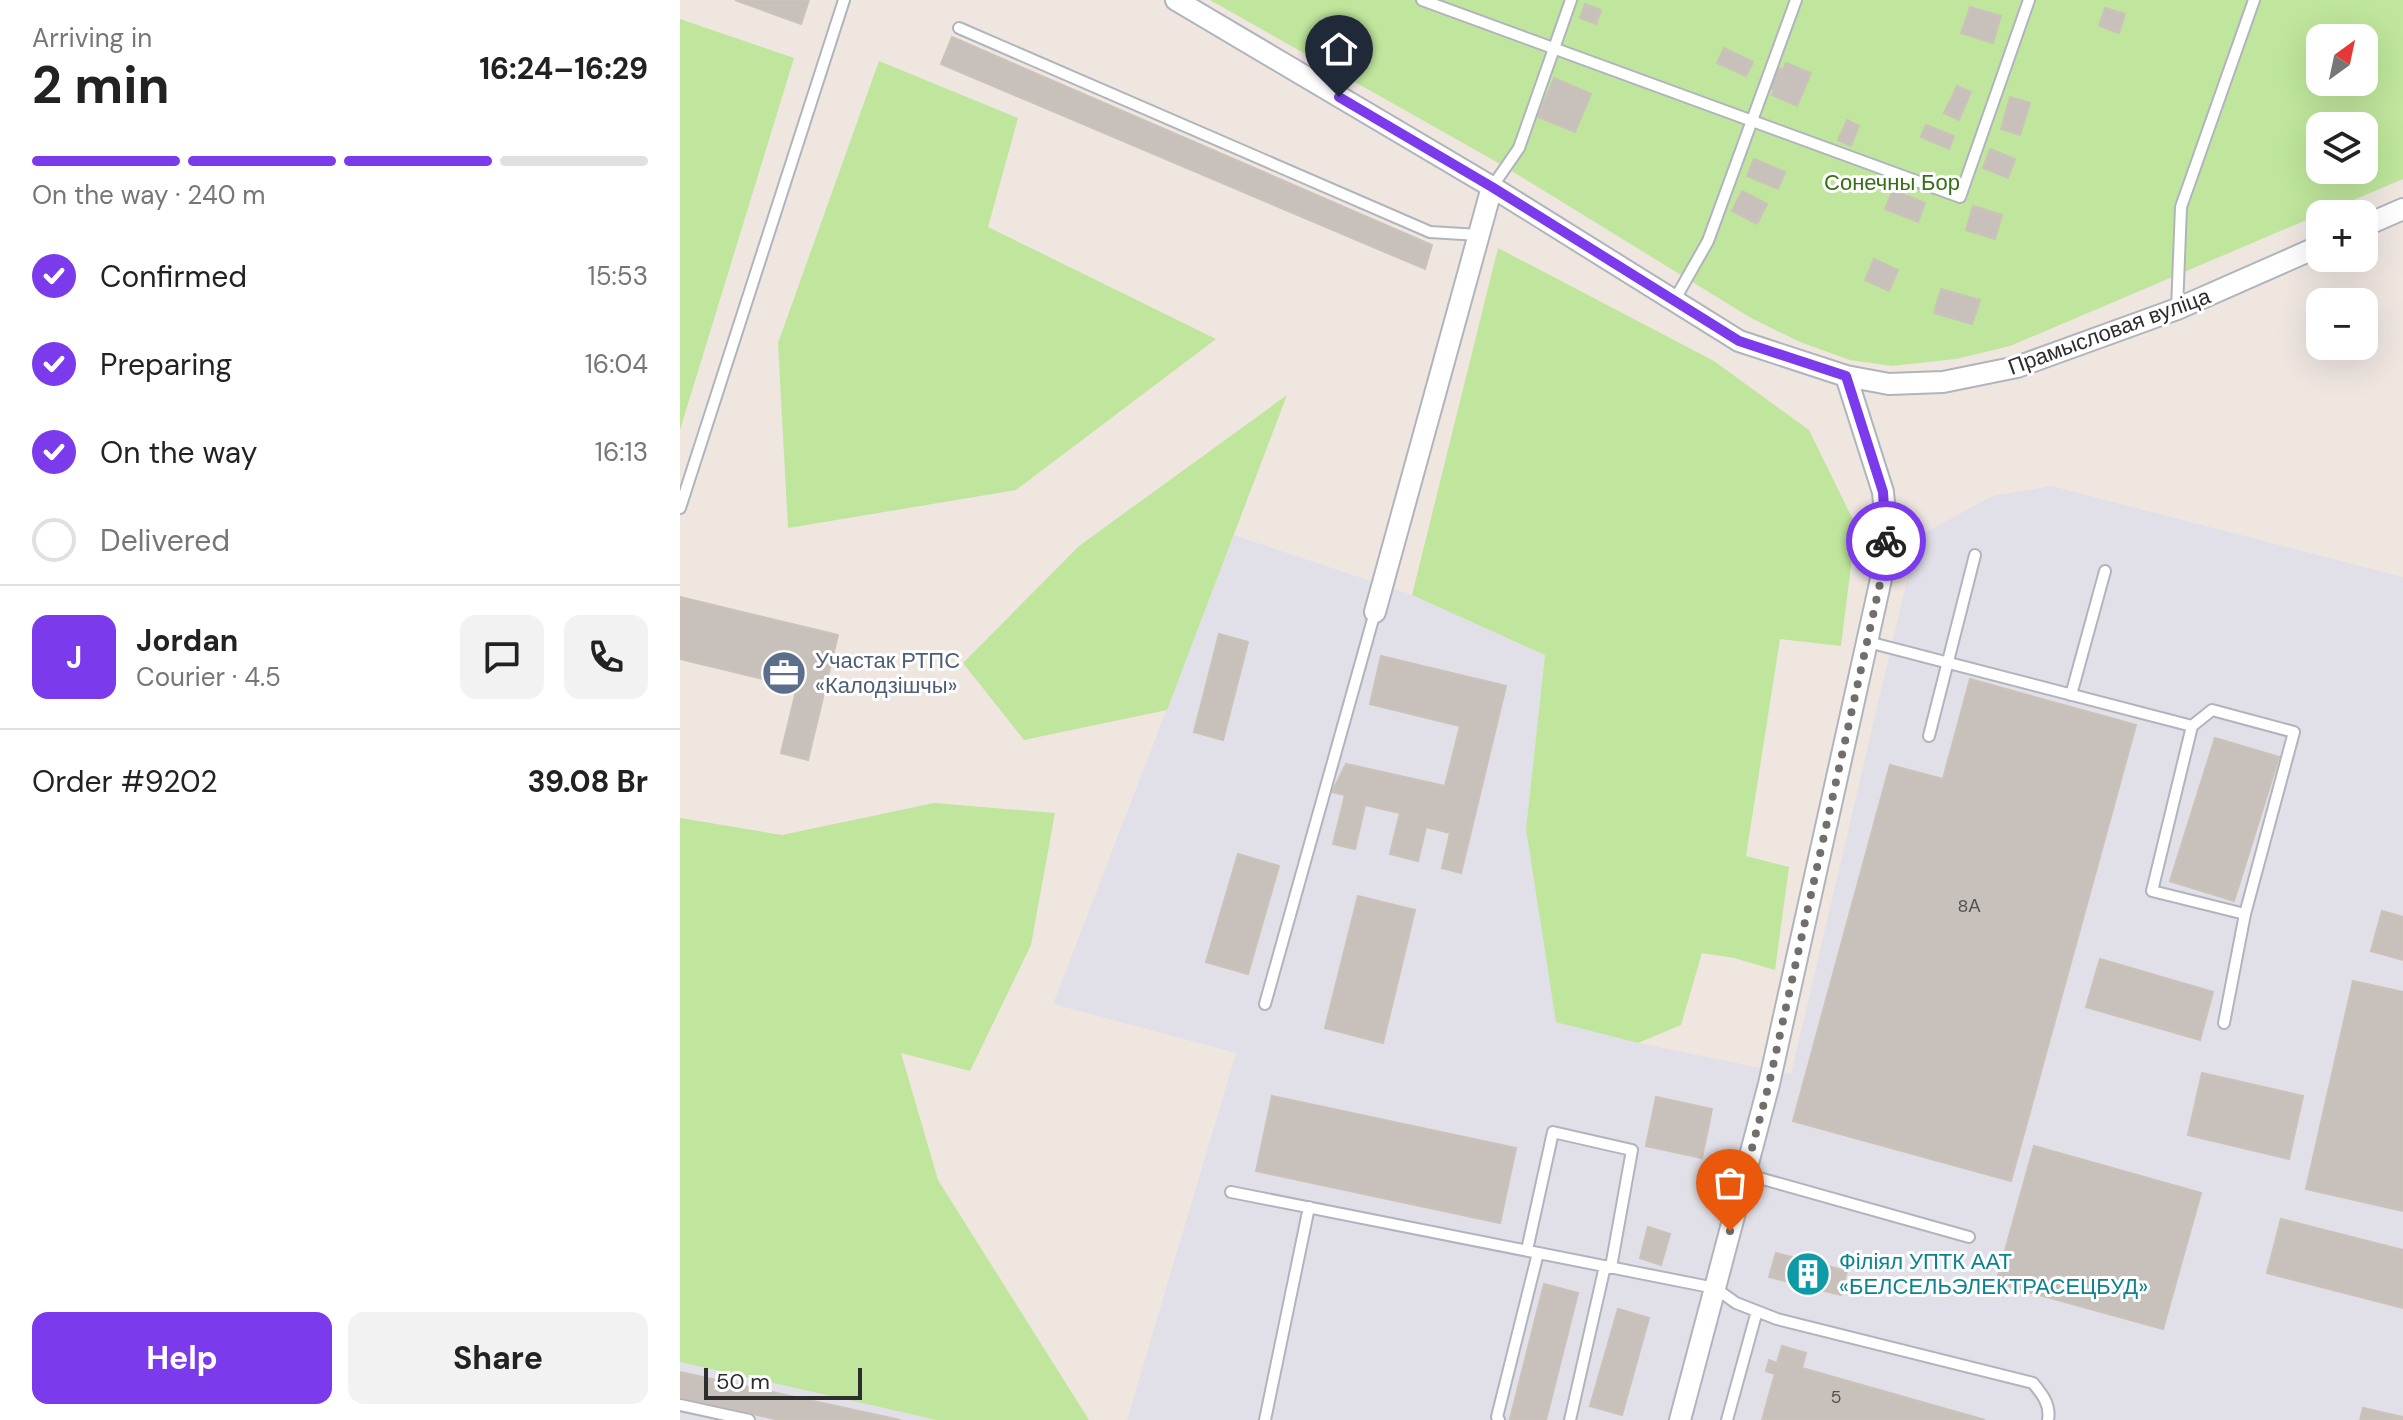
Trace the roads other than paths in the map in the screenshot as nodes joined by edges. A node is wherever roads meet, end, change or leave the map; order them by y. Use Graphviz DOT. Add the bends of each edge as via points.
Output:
graph roads {
  1 [pos="844,0"];
  2 [pos="1176,0"];
  3 [pos="1422,0"];
  4 [pos="1571,0"];
  5 [pos="1796,0"];
  6 [pos="2029,0"];
  7 [pos="2254,0"];
  8 [pos="959,28"];
  9 [pos="1553,49"];
  10 [pos="1752,121"];
  11 [pos="1492,187"];
  12 [pos="2403,209"];
  13 [pos="2378,220"];
  14 [pos="1479,235"];
  15 [pos="2306,252"];
  16 [pos="1674,301"];
  17 [pos="2177,309"];
  18 [pos="1846,376"];
  19 [pos="680,508"];
  20 [pos="1975,555"];
  21 [pos="2105,571"];
  22 [pos="1375,612"];
  23 [pos="1868,642"];
  24 [pos="1947,663"];
  25 [pos="2071,695"];
  26 [pos="2192,726"];
  27 [pos="1929,736"];
  28 [pos="2245,914"];
  29 [pos="1265,1004"];
  30 [pos="2224,1023"];
  31 [pos="1745,1174"];
  32 [pos="1231,1192"];
  33 [pos="1309,1207"];
  34 [pos="1969,1237"];
  35 [pos="1532,1252"];
  36 [pos="1608,1266"];
  37 [pos="1715,1288"];
  38 [pos="1757,1311"];
  39 [pos="680,1405"];
  40 [pos="749,1420"];
  41 [pos="1265,1420"];
  42 [pos="1499,1420"];
  43 [pos="1570,1420"];
  44 [pos="1680,1420"];
  45 [pos="1727,1420"];
  46 [pos="2048,1420"];
  1 -- 19 [label="lane"];
  2 -- 11 [label="street, Прамысловая вуліца"];
  3 -- 9 [label="lane"];
  4 -- 9 [label="lane"];
  5 -- 10 [label="lane"];
  6 -- 10 [label="lane" via="1960,197"];
  7 -- 17 [label="lane" via="2181,207"];
  8 -- 14 [label="lane" via="1430,232"];
  9 -- 10 [label="lane"];
  9 -- 11 [label="lane" via="1519,148"];
  10 -- 16 [label="lane" via="1708,241"];
  11 -- 14 [label="street"];
  11 -- 16 [label="street, Прамысловая вуліца"];
  12 -- 13 [label="street"];
  14 -- 22 [label="street"];
  15 -- 17 [label="street, Прамысловая вуліца"];
  16 -- 18 [label="street, Прамысловая вуліца" via="1739,341"];
  17 -- 18 [label="street, Прамысловая вуліца" via="2017,367 1929,382 1889,384"];
  18 -- 23 [label="street" via="1883,492 1887,535"];
  20 -- 24 [label="lane"];
  21 -- 25 [label="lane"];
  22 -- 29 [label="lane"];
  23 -- 24 [label="lane"];
  23 -- 31 [label="street"];
  24 -- 25 [label="lane"];
  24 -- 27 [label="lane"];
  25 -- 26 [label="lane"];
  26 -- 28 [label="lane" via="2152,891"];
  26 -- 28 [label="lane" via="2212,710 2294,732"];
  28 -- 30 [label="lane"];
  31 -- 34 [label="lane"];
  31 -- 37 [label="street"];
  32 -- 33 [label="lane"];
  33 -- 35 [label="lane"];
  33 -- 41 [label="lane"];
  35 -- 36 [label="lane"];
  35 -- 36 [label="lane" via="1553,1132 1632,1150"];
  35 -- 42 [label="lane"];
  36 -- 37 [label="lane"];
  36 -- 43 [label="lane"];
  37 -- 38 [label="lane"];
  37 -- 44 [label="street"];
  38 -- 45 [label="lane"];
  38 -- 46 [label="lane" via="2033,1383 2045,1397"];
  39 -- 40 [label="lane"];
}
